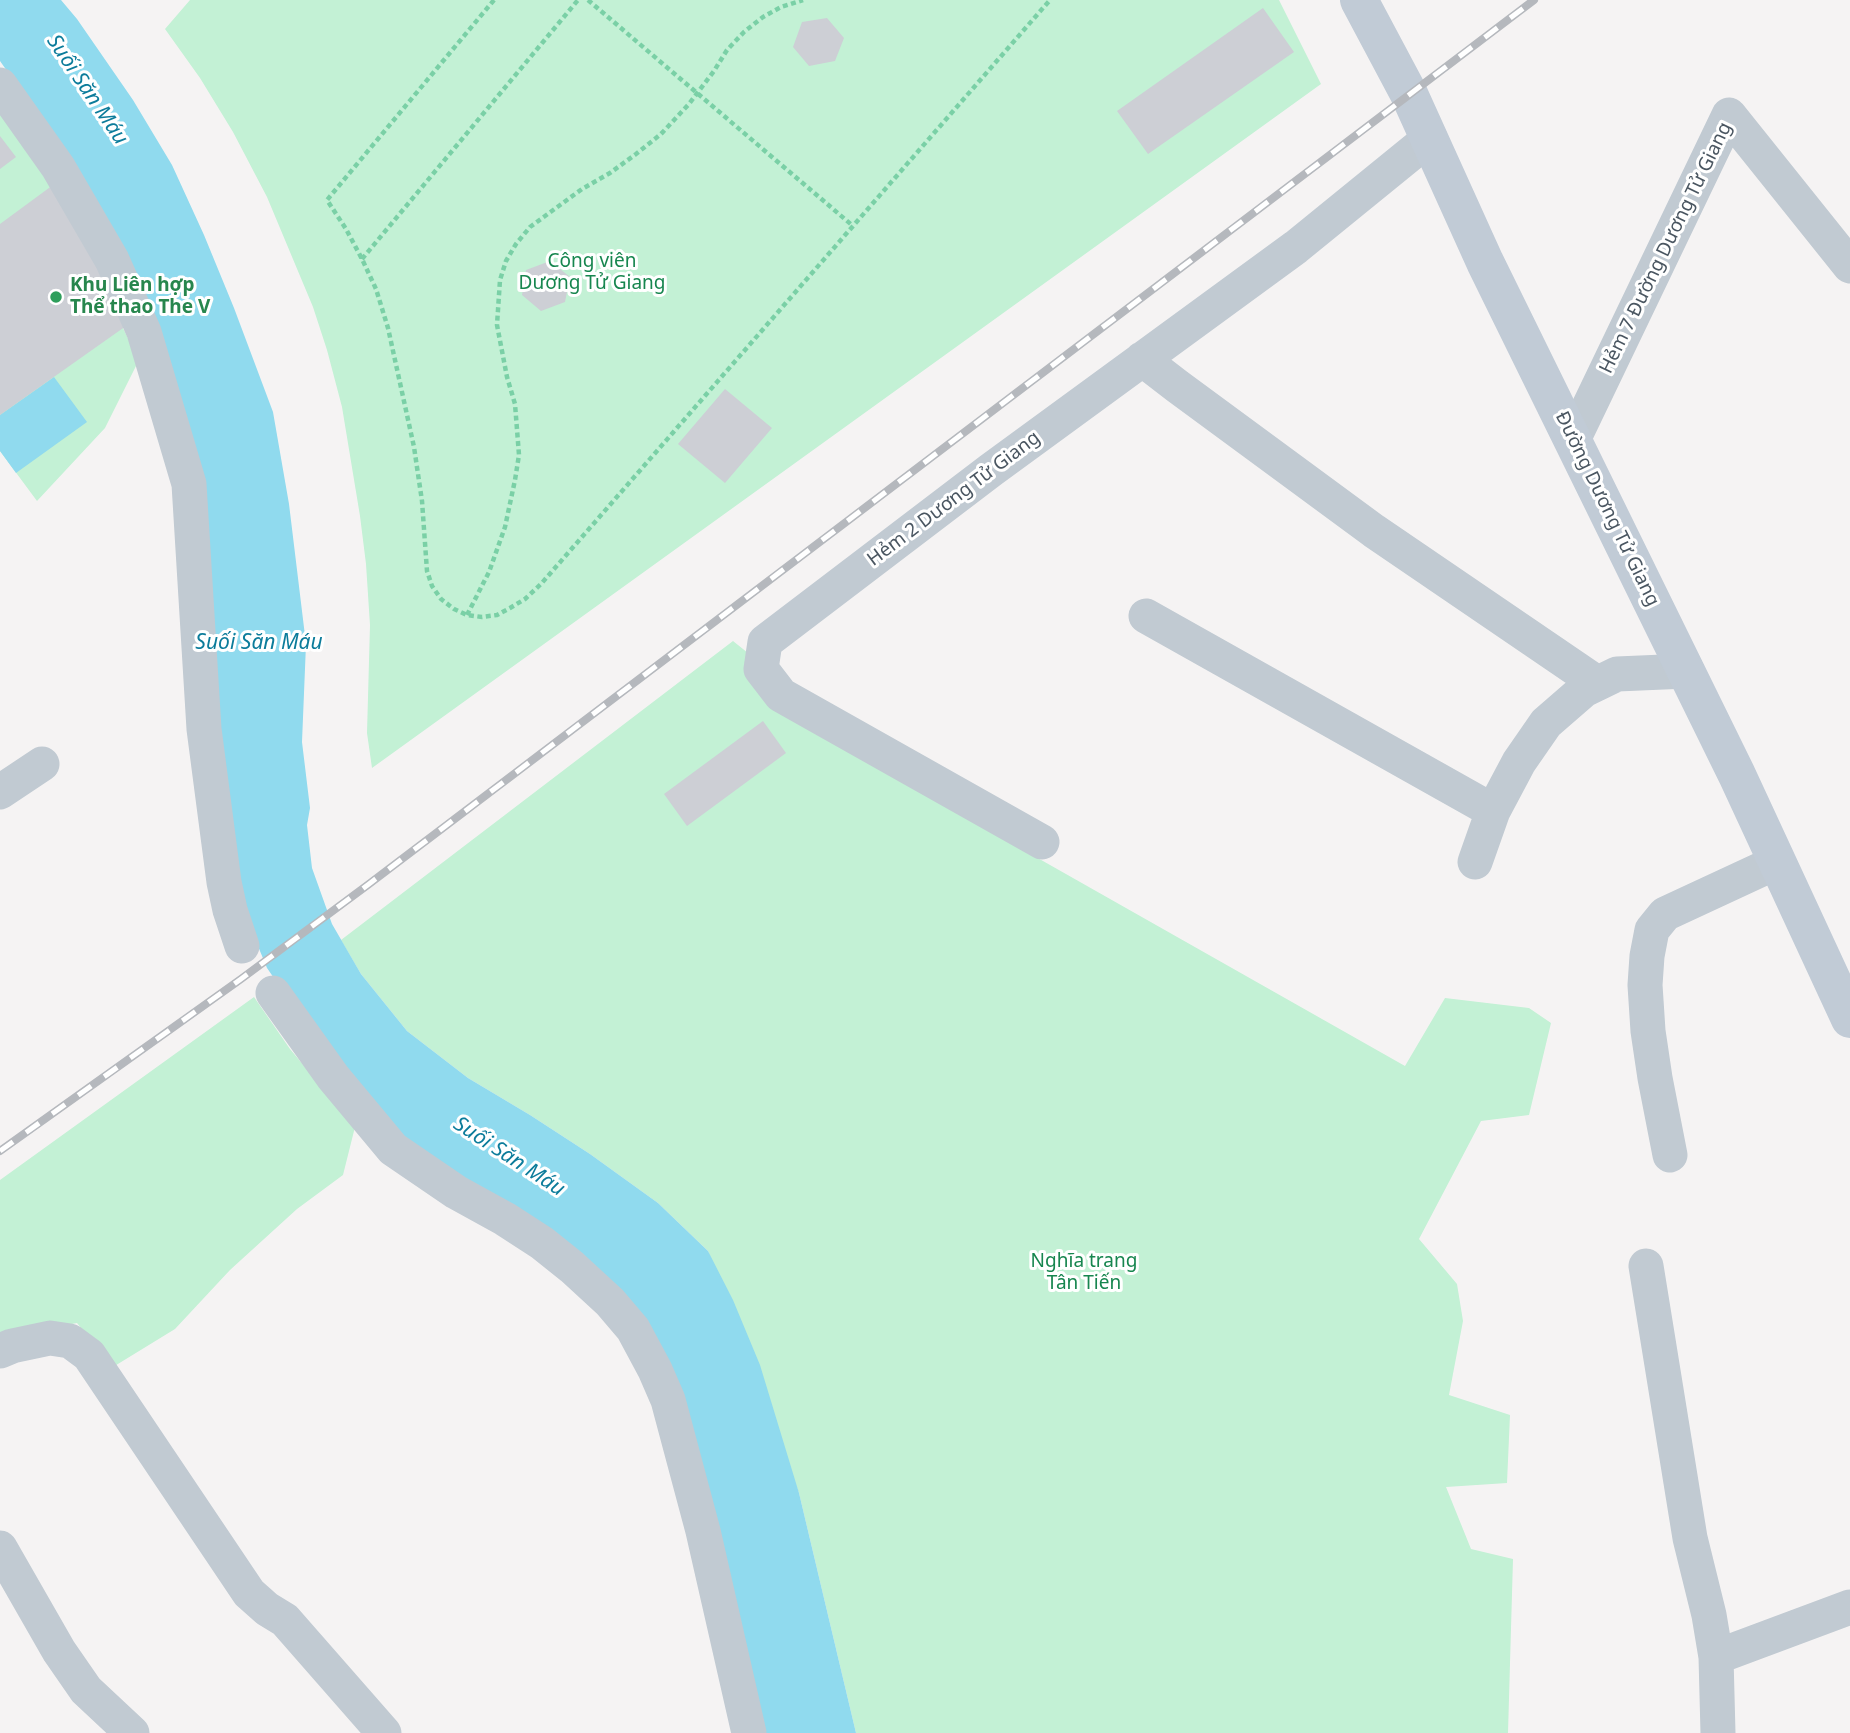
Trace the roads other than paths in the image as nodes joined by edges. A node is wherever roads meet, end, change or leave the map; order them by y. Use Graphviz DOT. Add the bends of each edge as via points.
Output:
graph roads {
  1 [pos="1359,0"];
  2 [pos="0,85"];
  3 [pos="1430,138"];
  4 [pos="1850,266"];
  5 [pos="1142,359"];
  6 [pos="1573,440"];
  7 [pos="1146,616"];
  8 [pos="1687,671"];
  9 [pos="1597,683"];
  10 [pos="42,764"];
  11 [pos="0,792"];
  12 [pos="1493,811"];
  13 [pos="1042,842"];
  14 [pos="1475,862"];
  15 [pos="1777,862"];
  16 [pos="242,946"];
  17 [pos="273,993"];
  18 [pos="1850,1019"];
  19 [pos="1670,1155"];
  20 [pos="1646,1266"];
  21 [pos="0,1351"];
  22 [pos="0,1548"];
  23 [pos="1850,1607"];
  24 [pos="1716,1657"];
  25 [pos="132,1733"];
  26 [pos="384,1733"];
  27 [pos="749,1733"];
  28 [pos="1718,1733"];
  1 -- 3 [label="main road, Đường Dương Tử Giang"];
  2 -- 16 [label="street" via="58,167 112,260 144,332 189,484 204,729 224,882"];
  3 -- 5 [label="street, Hẻm 2 Dương Tử Giang" via="1296,247"];
  3 -- 6 [label="main road, Đường Dương Tử Giang"];
  4 -- 6 [label="street, Hẻm 7 Đường Dương Tử Giang" via="1729,115"];
  5 -- 9 [label="street" via="1374,531"];
  5 -- 13 [label="street, Hẻm 2 Dương Tử Giang" via="765,642 761,669 781,695"];
  6 -- 8 [label="main road, Đường Dương Tử Giang"];
  7 -- 12 [label="street"];
  8 -- 9 [label="street" via="1617,674"];
  8 -- 15 [label="main road, Đường Dương Tử Giang"];
  9 -- 12 [label="street" via="1546,723"];
  10 -- 11 [label="street"];
  12 -- 14 [label="street"];
  15 -- 18 [label="main road, Đường Dương Tử Giang"];
  15 -- 19 [label="street" via="1665,914 1652,930 1645,985 1648,1031"];
  17 -- 27 [label="street" via="333,1077 393,1149 542,1243 610,1302 633,1329 668,1400"];
  20 -- 24 [label="street" via="1690,1538"];
  21 -- 26 [label="street" via="50,1338 70,1341 89,1355 249,1592 285,1620"];
  22 -- 25 [label="street" via="86,1690"];
  23 -- 24 [label="street"];
  24 -- 28 [label="street"];
}
